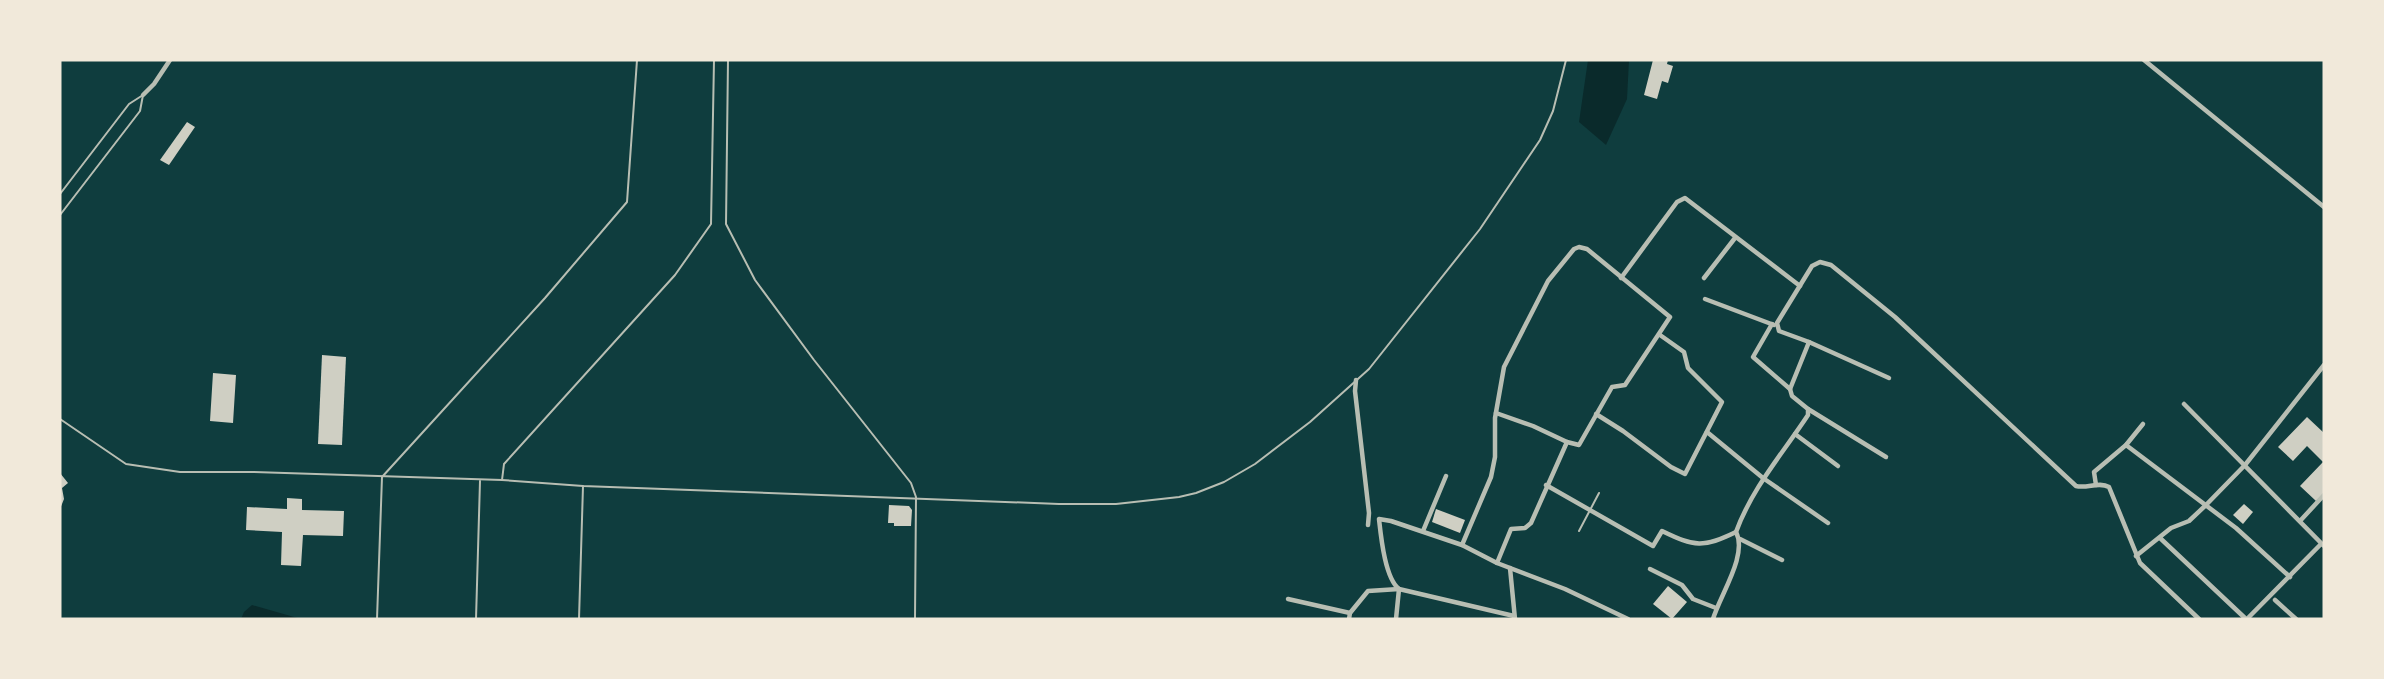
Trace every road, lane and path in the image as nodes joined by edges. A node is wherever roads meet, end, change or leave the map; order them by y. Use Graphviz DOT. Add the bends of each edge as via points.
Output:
graph roads {
  1 [pos="170,60"];
  2 [pos="638,60"];
  3 [pos="714,60"];
  4 [pos="728,60"];
  5 [pos="1566,60"];
  6 [pos="2144,60"];
  7 [pos="143,95"];
  8 [pos="60,194"];
  9 [pos="2324,207"];
  10 [pos="60,214"];
  11 [pos="1735,238"];
  12 [pos="1621,278"];
  13 [pos="1704,278"];
  14 [pos="1800,286"];
  15 [pos="1705,299"];
  16 [pos="1774,325"];
  17 [pos="1660,335"];
  18 [pos="1809,342"];
  19 [pos="2324,365"];
  20 [pos="1889,378"];
  21 [pos="1356,380"];
  22 [pos="1790,389"];
  23 [pos="2184,404"];
  24 [pos="1808,409"];
  25 [pos="1496,413"];
  26 [pos="1596,414"];
  27 [pos="60,419"];
  28 [pos="2143,424"];
  29 [pos="1707,432"];
  30 [pos="1795,434"];
  31 [pos="1567,442"];
  32 [pos="2126,445"];
  33 [pos="1886,457"];
  34 [pos="2245,465"];
  35 [pos="1838,466"];
  36 [pos="1446,476"];
  37 [pos="382,477"];
  38 [pos="1764,478"];
  39 [pos="480,480"];
  40 [pos="502,480"];
  41 [pos="1546,485"];
  42 [pos="2096,485"];
  43 [pos="584,486"];
  44 [pos="1599,493"];
  45 [pos="2324,495"];
  46 [pos="916,497"];
  47 [pos="2206,505"];
  48 [pos="1590,511"];
  49 [pos="2300,521"];
  50 [pos="1828,524"];
  51 [pos="1368,525"];
  52 [pos="1423,531"];
  53 [pos="1579,531"];
  54 [pos="1736,532"];
  55 [pos="2160,537"];
  56 [pos="1740,539"];
  57 [pos="1462,545"];
  58 [pos="2323,545"];
  59 [pos="2136,556"];
  60 [pos="1782,560"];
  61 [pos="1497,563"];
  62 [pos="1510,568"];
  63 [pos="1650,569"];
  64 [pos="2290,577"];
  65 [pos="1400,589"];
  66 [pos="1288,598"];
  67 [pos="2275,600"];
  68 [pos="1716,608"];
  69 [pos="1350,613"];
  70 [pos="1515,617"];
  71 [pos="377,619"];
  72 [pos="476,619"];
  73 [pos="579,619"];
  74 [pos="915,619"];
  75 [pos="1348,619"];
  76 [pos="1396,619"];
  77 [pos="1628,619"];
  78 [pos="1713,619"];
  79 [pos="2199,619"];
  80 [pos="2246,619"];
  81 [pos="2296,619"];
  1 -- 7 [label="street"];
  2 -- 37 [label="lane" via="627,202"];
  3 -- 40 [label="lane" via="711,224 675,275 504,464"];
  4 -- 46 [label="lane" via="726,224 755,280 907,474"];
  5 -- 21 [label="lane" via="1552,111 1522,169 1439,282"];
  6 -- 9 [label="street"];
  7 -- 8 [label="lane" via="129,104"];
  7 -- 10 [label="lane" via="140,111"];
  11 -- 12 [label="street" via="1685,198 1677,202"];
  11 -- 13 [label="street"];
  11 -- 14 [label="street"];
  12 -- 17 [label="street" via="1670,316"];
  12 -- 25 [label="street" via="1587,249 1574,249 1548,280 1504,367"];
  14 -- 16 [label="street"];
  14 -- 42 [label="street" via="1812,266 1820,262 1831,265 1895,317 2076,486"];
  15 -- 16 [label="street"];
  16 -- 18 [label="street" via="1779,331"];
  16 -- 22 [label="street" via="1753,357"];
  17 -- 26 [label="street" via="1625,385 1612,387"];
  17 -- 29 [label="street" via="1684,352 1688,368 1722,402"];
  18 -- 20 [label="street"];
  18 -- 22 [label="street"];
  19 -- 34 [label="street"];
  21 -- 46 [label="lane" via="1297,433 1255,464 1196,493 1116,504"];
  21 -- 51 [label="street"];
  22 -- 24 [label="street" via="1792,396"];
  23 -- 34 [label="street"];
  24 -- 30 [label="street"];
  24 -- 33 [label="street"];
  25 -- 31 [label="street"];
  25 -- 57 [label="street" via="1491,477"];
  26 -- 29 [label="street" via="1685,474"];
  26 -- 31 [label="street" via="1579,445"];
  27 -- 37 [label="lane" via="126,464 180,472"];
  28 -- 32 [label="street"];
  29 -- 38 [label="street"];
  30 -- 35 [label="street"];
  30 -- 38 [label="street"];
  31 -- 41 [label="street"];
  32 -- 42 [label="street" via="2094,472"];
  32 -- 47 [label="street"];
  34 -- 47 [label="street"];
  34 -- 49 [label="street"];
  36 -- 52 [label="street"];
  37 -- 39 [label="lane"];
  37 -- 71 [label="lane"];
  38 -- 50 [label="street"];
  38 -- 54 [label="street"];
  39 -- 40 [label="lane"];
  39 -- 72 [label="lane"];
  40 -- 43 [label="lane"];
  41 -- 48 [label="street"];
  41 -- 61 [label="street" via="1529,526 1511,530"];
  42 -- 59 [label="street" via="2104,484 2113,493"];
  43 -- 46 [label="lane"];
  43 -- 73 [label="lane"];
  44 -- 48 [label="lane"];
  45 -- 49 [label="street"];
  46 -- 74 [label="lane"];
  47 -- 55 [label="street" via="2189,521"];
  47 -- 64 [label="street"];
  48 -- 53 [label="lane"];
  48 -- 54 [label="street" via="1653,546 1662,531 1685,543 1699,545"];
  49 -- 58 [label="street"];
  52 -- 57 [label="street"];
  52 -- 65 [label="street" via="1379,519 1382,546"];
  54 -- 56 [label="street"];
  55 -- 59 [label="street"];
  55 -- 80 [label="street"];
  56 -- 60 [label="street"];
  56 -- 68 [label="street" via="1738,556"];
  57 -- 61 [label="street"];
  58 -- 64 [label="street"];
  59 -- 79 [label="street"];
  61 -- 62 [label="street"];
  62 -- 70 [label="street"];
  62 -- 77 [label="street"];
  63 -- 68 [label="street" via="1682,585 1694,599"];
  64 -- 80 [label="street"];
  65 -- 69 [label="street" via="1368,591"];
  65 -- 70 [label="street"];
  65 -- 76 [label="street"];
  66 -- 69 [label="street"];
  67 -- 81 [label="street"];
  68 -- 78 [label="street"];
  69 -- 75 [label="street"];
}
